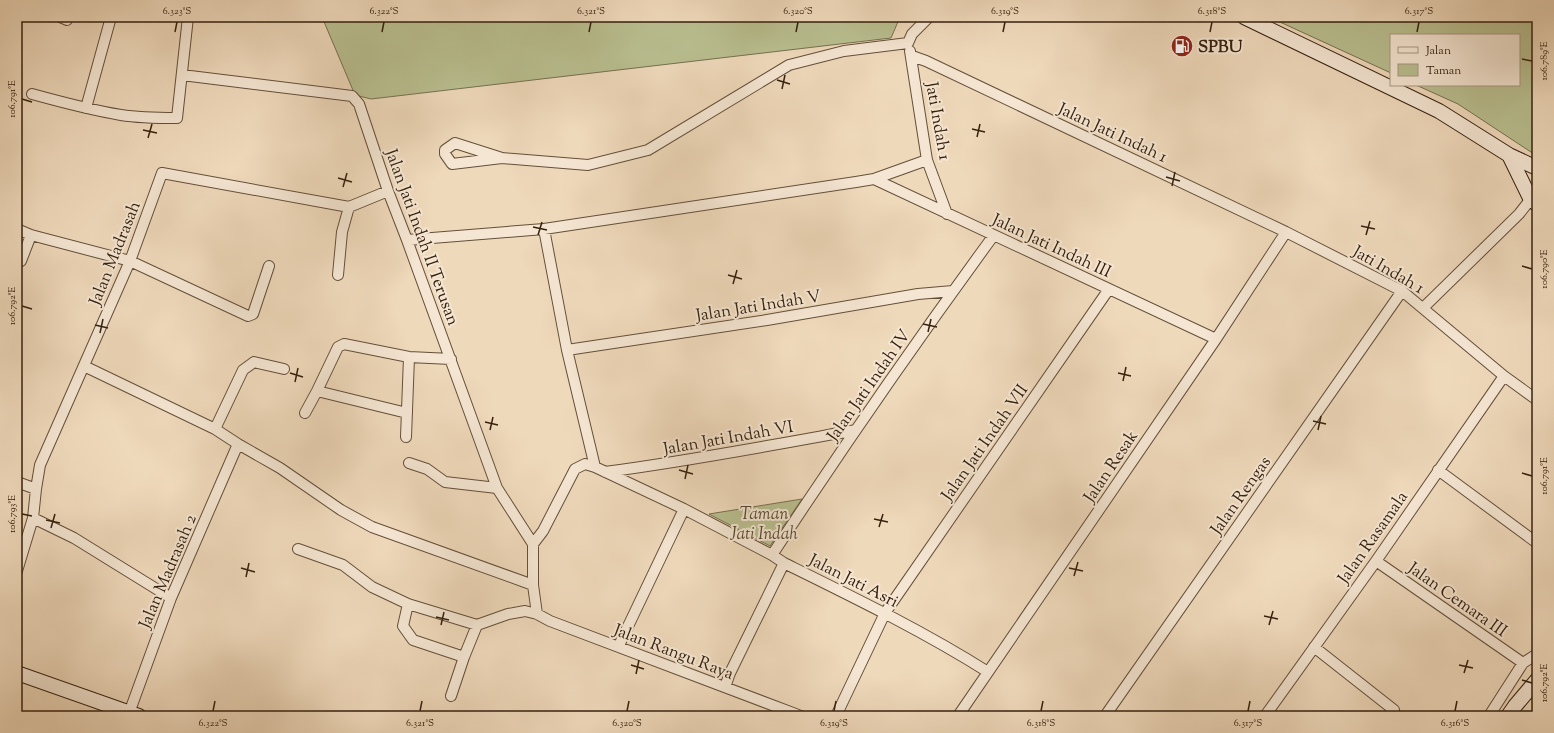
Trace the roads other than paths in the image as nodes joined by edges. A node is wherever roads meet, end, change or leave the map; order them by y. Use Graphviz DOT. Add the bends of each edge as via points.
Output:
graph roads {
  1 [pos="111,17"];
  2 [pos="188,17"];
  3 [pos="929,17"];
  4 [pos="1244,17"];
  5 [pos="908,43"];
  6 [pos="912,56"];
  7 [pos="182,75"];
  8 [pos="32,94"];
  9 [pos="86,108"];
  10 [pos="1509,155"];
  11 [pos="502,158"];
  12 [pos="927,160"];
  13 [pos="1537,168"];
  14 [pos="874,179"];
  15 [pos="388,191"];
  16 [pos="1535,198"];
  17 [pos="349,207"];
  18 [pos="947,214"];
  19 [pos="17,229"];
  20 [pos="544,229"];
  21 [pos="1286,232"];
  22 [pos="31,235"];
  23 [pos="994,235"];
  24 [pos="407,240"];
  25 [pos="130,261"];
  26 [pos="21,262"];
  27 [pos="269,266"];
  28 [pos="338,275"];
  29 [pos="1109,289"];
  30 [pos="953,291"];
  31 [pos="1402,291"];
  32 [pos="1423,308"];
  33 [pos="1216,339"];
  34 [pos="567,350"];
  35 [pos="409,357"];
  36 [pos="451,359"];
  37 [pos="84,366"];
  38 [pos="284,369"];
  39 [pos="1504,376"];
  40 [pos="317,391"];
  41 [pos="1537,400"];
  42 [pos="305,413"];
  43 [pos="407,413"];
  44 [pos="215,429"];
  45 [pos="856,430"];
  46 [pos="406,437"];
  47 [pos="238,444"];
  48 [pos="409,463"];
  49 [pos="595,467"];
  50 [pos="1438,470"];
  51 [pos="604,472"];
  52 [pos="17,482"];
  53 [pos="497,488"];
  54 [pos="36,489"];
  55 [pos="684,509"];
  56 [pos="32,518"];
  57 [pos="1537,543"];
  58 [pos="533,544"];
  59 [pos="298,549"];
  60 [pos="772,555"];
  61 [pos="1376,561"];
  62 [pos="784,563"];
  63 [pos="17,571"];
  64 [pos="533,585"];
  65 [pos="171,598"];
  66 [pos="408,604"];
  67 [pos="885,613"];
  68 [pos="537,614"];
  69 [pos="477,625"];
  70 [pos="619,647"];
  71 [pos="1314,648"];
  72 [pos="1537,654"];
  73 [pos="464,657"];
  74 [pos="1522,663"];
  75 [pos="988,672"];
  76 [pos="17,673"];
  77 [pos="1537,680"];
  78 [pos="725,687"];
  79 [pos="451,696"];
  80 [pos="132,715"];
  81 [pos="801,716"];
  82 [pos="836,716"];
  83 [pos="958,716"];
  84 [pos="1105,716"];
  85 [pos="1265,716"];
  86 [pos="1395,716"];
  87 [pos="1490,716"];
  88 [pos="1508,716"];
  1 -- 9 [label="street"];
  2 -- 7 [label="street"];
  3 -- 5 [label="street" via="912,34"];
  4 -- 10 [label="main road" via="1439,111"];
  5 -- 6 [label="street, Jati Indah 1"];
  5 -- 11 [label="street" via="844,51 789,65 648,150 588,165"];
  6 -- 12 [label="street, Jati Indah 1"];
  6 -- 21 [label="street, Jalan Jati Indah 1"];
  7 -- 9 [label="street" via="176,118 122,115"];
  7 -- 15 [label="street, Jalan Jati Indah II Terusan" via="352,96 359,104"];
  8 -- 9 [label="street"];
  10 -- 13 [label="main road"];
  10 -- 16 [label="main road"];
  11 -- 11 [label="street" via="452,164 444,154 445,150 455,143"];
  12 -- 14 [label="street"];
  12 -- 18 [label="street, Jati Indah 1"];
  14 -- 18 [label="street, Jalan Jati Indah III"];
  14 -- 20 [label="street"];
  15 -- 17 [label="street"];
  15 -- 24 [label="street, Jalan Jati Indah II Terusan"];
  16 -- 32 [label="street"];
  17 -- 25 [label="street, Jalan Madrasah" via="162,173"];
  17 -- 28 [label="street" via="342,232"];
  18 -- 23 [label="street, Jalan Jati Indah III"];
  19 -- 22 [label="street"];
  20 -- 24 [label="street"];
  20 -- 34 [label="street"];
  21 -- 31 [label="street, Jati Indah 1"];
  21 -- 33 [label="street, Jalan Resak"];
  22 -- 25 [label="street"];
  22 -- 26 [label="street"];
  23 -- 29 [label="street, Jalan Jati Indah III"];
  23 -- 30 [label="street, Jalan Jati Indah IV"];
  24 -- 36 [label="street, Jalan Jati Indah II Terusan"];
  25 -- 27 [label="street" via="248,316 253,314"];
  25 -- 37 [label="street, Jalan Madrasah"];
  29 -- 33 [label="street, Jalan Jati Indah III"];
  29 -- 67 [label="street, Jalan Jati Indah VII"];
  30 -- 34 [label="street, Jalan Jati Indah V" via="918,294"];
  30 -- 45 [label="street, Jalan Jati Indah IV"];
  31 -- 32 [label="street, Jati Indah 1"];
  31 -- 84 [label="street, Jalan Rengas"];
  32 -- 39 [label="street, Jati Indah 1"];
  33 -- 75 [label="street, Jalan Resak"];
  34 -- 49 [label="street"];
  35 -- 36 [label="street"];
  35 -- 40 [label="street" via="344,344 338,347"];
  35 -- 43 [label="street"];
  36 -- 53 [label="street, Jalan Jati Indah II Terusan"];
  37 -- 44 [label="street"];
  37 -- 54 [label="street, Jalan Madrasah" via="40,465"];
  38 -- 44 [label="street" via="254,362 244,370"];
  39 -- 41 [label="street, Jati Indah 1"];
  39 -- 50 [label="street, Jalan Rasamala"];
  40 -- 42 [label="street"];
  40 -- 43 [label="street"];
  43 -- 46 [label="street"];
  44 -- 47 [label="street"];
  45 -- 51 [label="street, Jalan Jati Indah VI" via="737,452"];
  45 -- 60 [label="street, Jalan Jati Indah IV"];
  47 -- 64 [label="street" via="280,468 341,510 372,526"];
  47 -- 65 [label="street, Jalan Madrasah 2"];
  48 -- 53 [label="street" via="427,469 445,482"];
  49 -- 51 [label="street, Jalan Jati Asri"];
  49 -- 58 [label="street" via="585,464 575,469 543,531"];
  50 -- 57 [label="street"];
  50 -- 61 [label="street, Jalan Rasamala"];
  51 -- 55 [label="street, Jalan Jati Asri"];
  52 -- 54 [label="street"];
  53 -- 58 [label="street, Jalan Jati Indah II Terusan"];
  54 -- 56 [label="street, Jalan Madrasah"];
  55 -- 60 [label="street, Jalan Jati Asri"];
  55 -- 70 [label="street"];
  56 -- 63 [label="street, Jalan Madrasah"];
  56 -- 65 [label="street" via="74,538"];
  58 -- 64 [label="street"];
  59 -- 66 [label="street" via="343,565 372,586"];
  60 -- 62 [label="street, Jalan Jati Asri"];
  61 -- 71 [label="street, Jalan Rasamala"];
  61 -- 74 [label="street, Jalan Cemara III"];
  62 -- 67 [label="street, Jalan Jati Asri"];
  62 -- 78 [label="street"];
  64 -- 68 [label="street"];
  65 -- 80 [label="street, Jalan Madrasah 2"];
  66 -- 69 [label="street"];
  66 -- 73 [label="street" via="403,626 413,640"];
  67 -- 75 [label="street, Jalan Jati Asri"];
  67 -- 82 [label="street, Jalan Jati Indah VII"];
  68 -- 69 [label="street" via="525,611 508,614"];
  68 -- 70 [label="street, Jalan Rangu Raya"];
  69 -- 73 [label="street"];
  70 -- 78 [label="street, Jalan Rangu Raya"];
  71 -- 85 [label="street, Jalan Rasamala"];
  71 -- 86 [label="street" via="1394,710"];
  72 -- 74 [label="street"];
  73 -- 79 [label="street"];
  74 -- 87 [label="street"];
  75 -- 83 [label="street, Jalan Resak"];
  76 -- 80 [label="main road"];
  77 -- 88 [label="main road"];
  78 -- 81 [label="street, Jalan Rangu Raya"];
}
